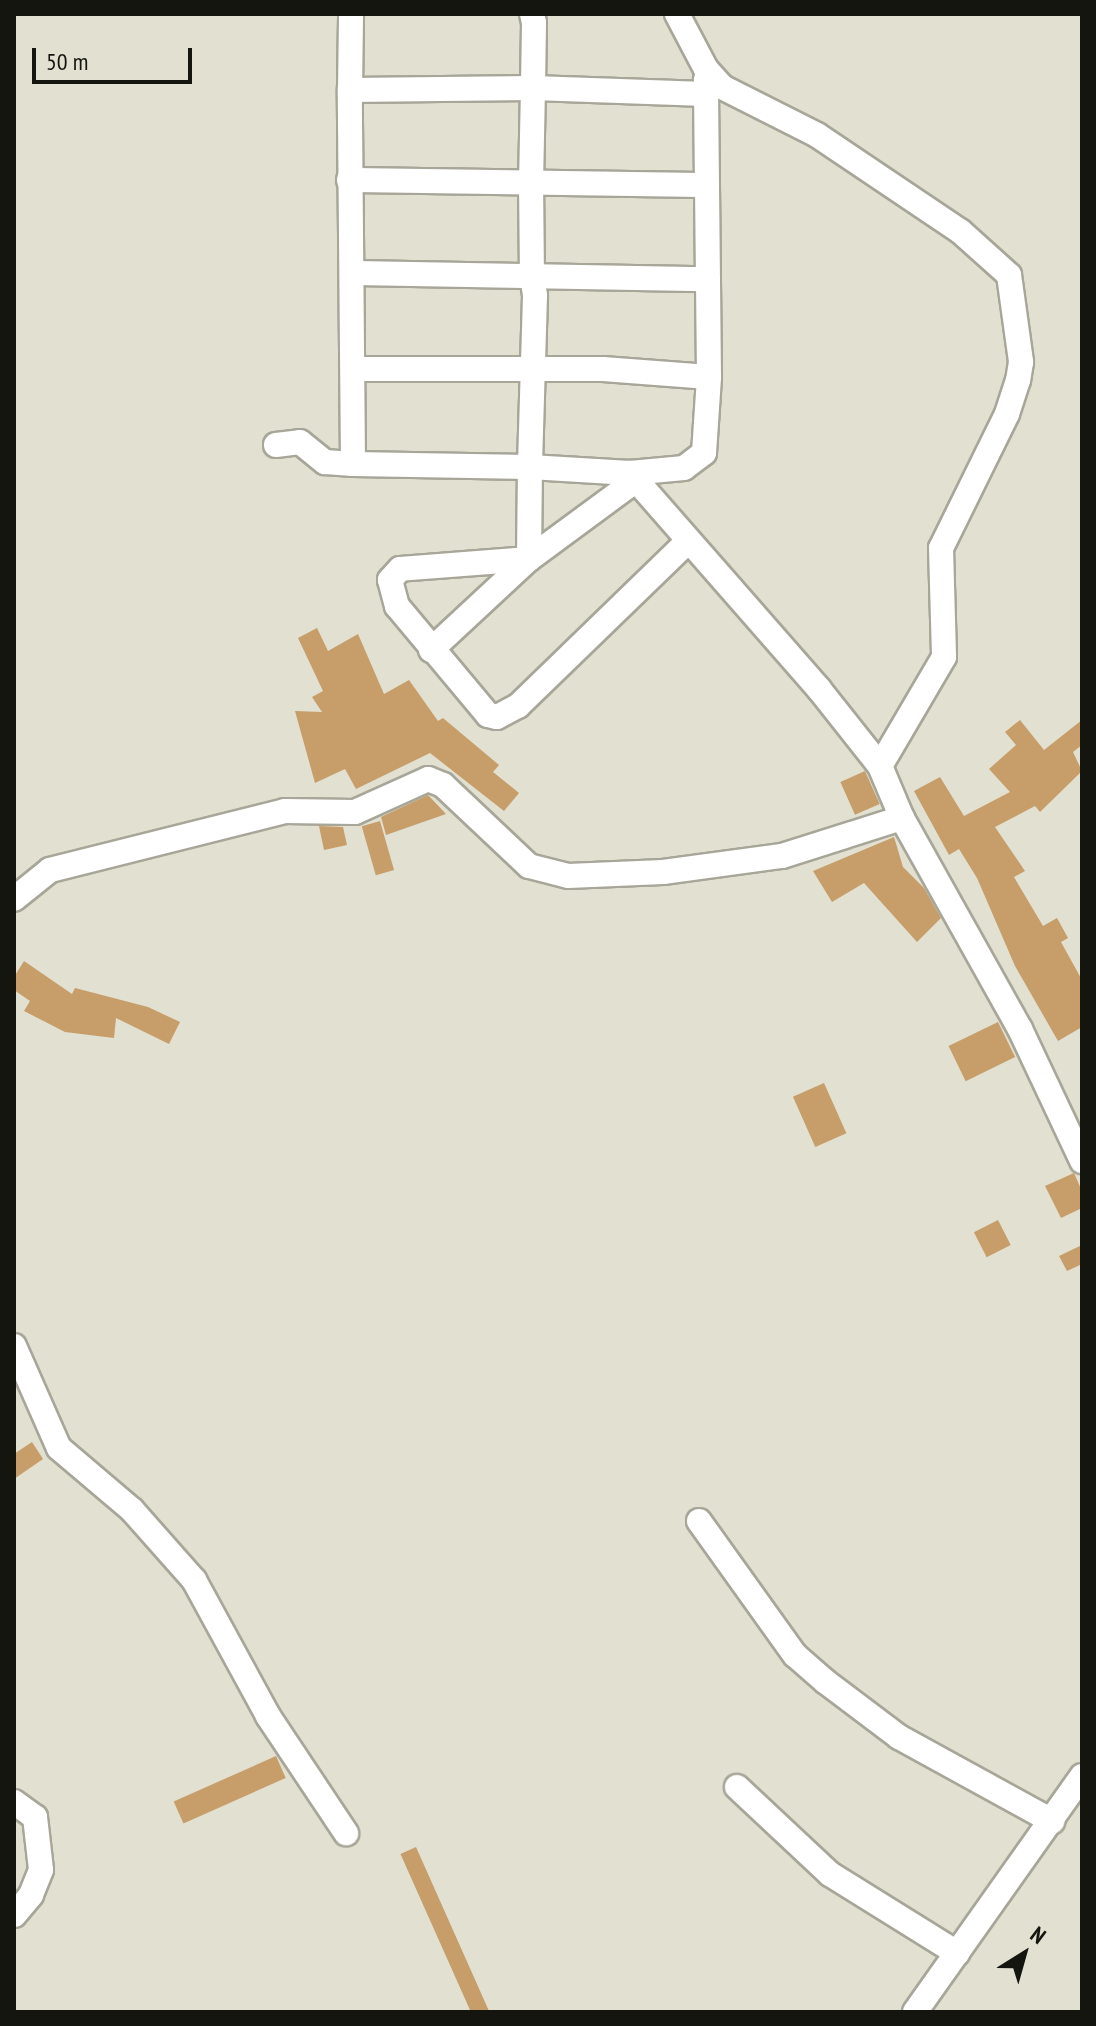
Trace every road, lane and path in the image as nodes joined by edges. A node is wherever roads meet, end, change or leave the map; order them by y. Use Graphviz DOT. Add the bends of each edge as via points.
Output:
graph roads {
  1 [pos="351,14"];
  2 [pos="532,14"];
  3 [pos="677,14"];
  4 [pos="706,81"];
  5 [pos="533,88"];
  6 [pos="350,90"];
  7 [pos="349,180"];
  8 [pos="531,181"];
  9 [pos="707,185"];
  10 [pos="353,273"];
  11 [pos="532,276"];
  12 [pos="708,279"];
  13 [pos="353,369"];
  14 [pos="532,369"];
  15 [pos="709,377"];
  16 [pos="276,445"];
  17 [pos="353,464"];
  18 [pos="530,467"];
  19 [pos="633,476"];
  20 [pos="687,542"];
  21 [pos="529,559"];
  22 [pos="431,650"];
  23 [pos="880,766"];
  24 [pos="902,818"];
  25 [pos="14,899"];
  26 [pos="1082,1161"];
  27 [pos="14,1346"];
  28 [pos="699,1521"];
  29 [pos="1082,1776"];
  30 [pos="737,1787"];
  31 [pos="14,1802"];
  32 [pos="1052,1821"];
  33 [pos="346,1833"];
  34 [pos="14,1915"];
  35 [pos="957,1953"];
  36 [pos="915,2012"];
  1 -- 6 [label="street"];
  2 -- 5 [label="street"];
  3 -- 4 [label="street"];
  4 -- 5 [label="street"];
  4 -- 9 [label="street"];
  4 -- 23 [label="street" via="817,135 960,231 1009,275 1021,362 1018,380 1007,414 941,548 944,657"];
  5 -- 6 [label="street"];
  5 -- 8 [label="street"];
  6 -- 7 [label="street"];
  7 -- 8 [label="street"];
  7 -- 10 [label="street"];
  8 -- 9 [label="street"];
  8 -- 11 [label="street"];
  9 -- 12 [label="street"];
  10 -- 11 [label="street"];
  10 -- 13 [label="street"];
  11 -- 12 [label="street"];
  11 -- 14 [label="street"];
  12 -- 15 [label="street"];
  13 -- 14 [label="street"];
  13 -- 17 [label="street"];
  14 -- 15 [label="street"];
  14 -- 18 [label="street"];
  15 -- 19 [label="street" via="707,443 699,460 684,468"];
  16 -- 17 [label="street" via="300,442 325,462"];
  17 -- 18 [label="street"];
  18 -- 19 [label="street"];
  18 -- 21 [label="street"];
  19 -- 20 [label="street"];
  19 -- 21 [label="street"];
  20 -- 22 [label="street" via="509,713 497,717 480,710"];
  20 -- 23 [label="street" via="819,689"];
  21 -- 22 [label="street"];
  21 -- 22 [label="street" via="470,561 394,574 397,606"];
  23 -- 24 [label="street"];
  24 -- 25 [label="street" via="782,856 663,872 568,876 529,866 443,785 428,779 355,812 285,811 113,852 39,876"];
  24 -- 26 [label="street" via="1020,1029"];
  27 -- 33 [label="street" via="59,1448 132,1510 194,1580 268,1716"];
  28 -- 32 [label="street" via="795,1655 826,1682 899,1737"];
  29 -- 32 [label="street"];
  30 -- 35 [label="street" via="830,1874"];
  31 -- 34 [label="street" via="35,1817 41,1870 31,1895"];
  32 -- 35 [label="street"];
  35 -- 36 [label="street"];
}
